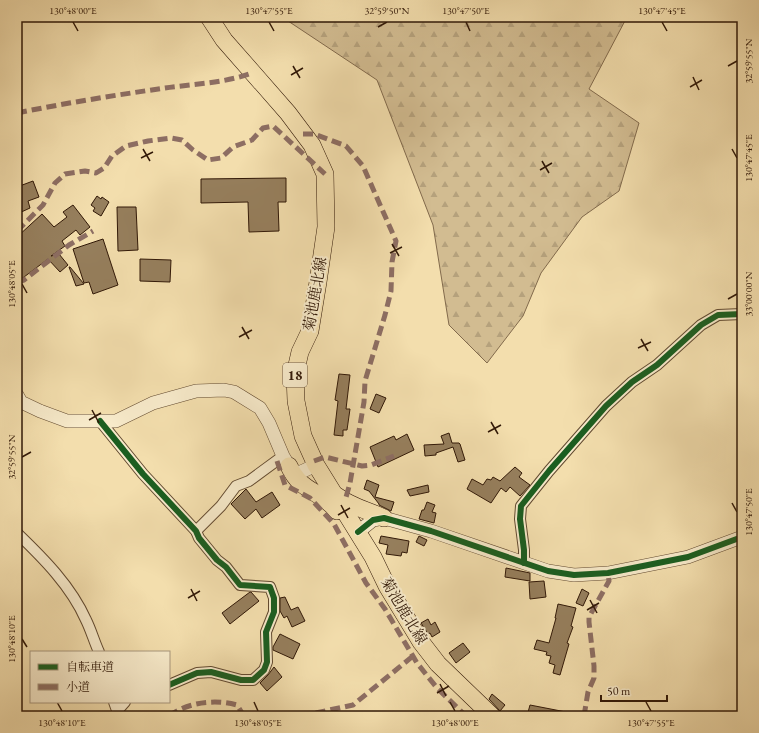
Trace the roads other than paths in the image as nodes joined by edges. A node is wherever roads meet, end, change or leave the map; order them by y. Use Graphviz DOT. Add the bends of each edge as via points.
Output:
graph roads {
  1 [pos="209,17"];
  2 [pos="742,314"];
  3 [pos="17,395"];
  4 [pos="100,421"];
  5 [pos="286,461"];
  6 [pos="316,465"];
  7 [pos="332,492"];
  8 [pos="384,518"];
  9 [pos="196,531"];
  10 [pos="17,532"];
  11 [pos="360,536"];
  12 [pos="742,537"];
  13 [pos="524,563"];
  14 [pos="98,651"];
  15 [pos="170,684"];
  16 [pos="124,703"];
  17 [pos="116,710"];
  18 [pos="492,716"];
  1 -- 6 [label="main road, 菊池鹿北線 / 18" via="224,40 288,113 312,145 325,174 326,227 318,282 310,331 300,352 295,374 296,401 303,436"];
  2 -- 13 [label="street" via="718,315 701,325 606,406 549,471 521,506"];
  3 -- 4 [label="street" via="21,402 52,416 68,420"];
  4 -- 5 [label="street" via="116,421 153,403 196,391 234,392 260,408"];
  4 -- 9 [label="street" via="143,474"];
  5 -- 6 [label="street" via="295,472"];
  5 -- 9 [label="street" via="236,486 221,506"];
  5 -- 11 [label="main road" via="293,476 332,504"];
  6 -- 7 [label="main road, 菊池鹿北線 / 18"];
  7 -- 8 [label="main road" via="358,508"];
  7 -- 11 [label="main road, 菊池鹿北線 / 18"];
  8 -- 11 [label="street" via="373,520"];
  8 -- 13 [label="street" via="431,531"];
  9 -- 15 [label="street" via="199,538 240,585 270,587 274,598 274,612 266,632 267,662 264,670 252,680 211,672 197,673"];
  10 -- 14 [label="street" via="45,560 67,589 86,619"];
  11 -- 18 [label="main road, 菊池鹿北線 / 18" via="421,642 438,664"];
  12 -- 13 [label="street" via="688,557 608,573 574,574 548,571"];
  16 -- 17 [label="street"];
}
